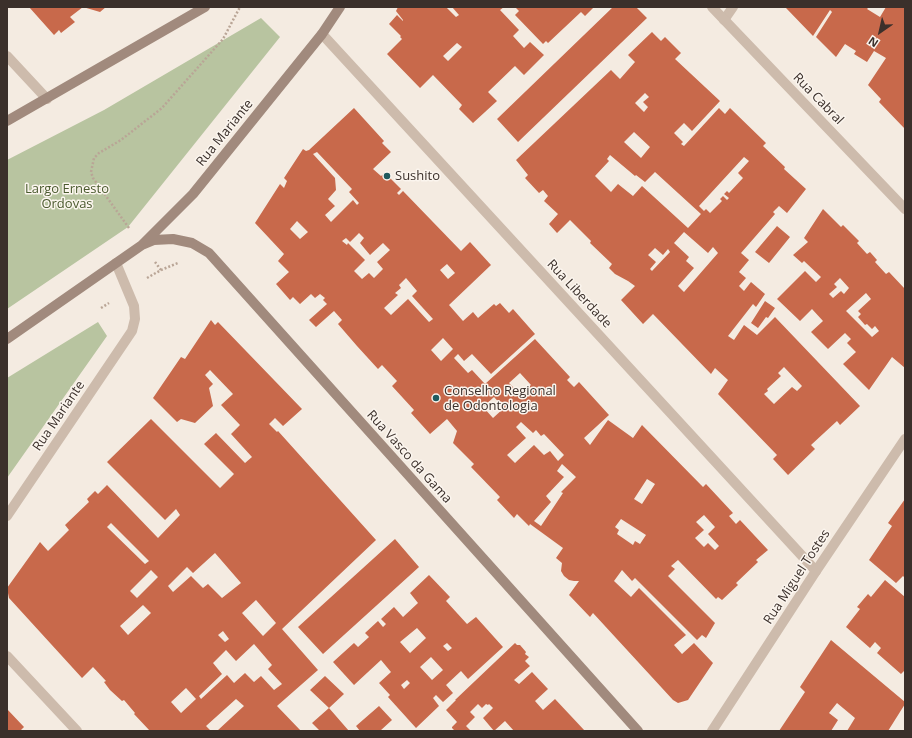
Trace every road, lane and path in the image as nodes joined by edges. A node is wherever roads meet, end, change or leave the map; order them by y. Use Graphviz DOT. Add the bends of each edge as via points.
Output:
graph roads {
  1 [pos="205,7"];
  2 [pos="240,7"];
  3 [pos="340,7"];
  4 [pos="712,7"];
  5 [pos="732,7"];
  6 [pos="724,20"];
  7 [pos="322,34"];
  8 [pos="7,56"];
  9 [pos="47,99"];
  10 [pos="7,121"];
  11 [pos="905,209"];
  12 [pos="142,245"];
  13 [pos="116,263"];
  14 [pos="161,270"];
  15 [pos="7,339"];
  16 [pos="905,438"];
  17 [pos="7,516"];
  18 [pos="816,571"];
  19 [pos="7,656"];
  20 [pos="77,731"];
  21 [pos="638,731"];
  22 [pos="712,731"];
  1 -- 9 [label="main road"];
  2 -- 12 [label="path" via="223,39 162,108 94,158 91,172 93,178"];
  3 -- 7 [label="main road, Rua Mariante"];
  4 -- 6 [label="street, Rua Cabral"];
  5 -- 6 [label="street"];
  6 -- 11 [label="street, Rua Cabral"];
  7 -- 12 [label="main road, Rua Mariante" via="193,194"];
  7 -- 18 [label="street, Rua Liberdade"];
  8 -- 9 [label="street"];
  9 -- 10 [label="main road"];
  12 -- 13 [label="main road, Rua Mariante"];
  12 -- 14 [label="path"];
  12 -- 21 [label="main road, Rua Vasco da Gama" via="154,240 173,239 192,244 209,253"];
  13 -- 15 [label="main road, Rua Mariante"];
  13 -- 17 [label="street, Rua Mariante" via="134,306 132,331"];
  16 -- 18 [label="street, Rua Miguel Tostes"];
  18 -- 22 [label="street, Rua Miguel Tostes"];
  19 -- 20 [label="street"];
}
